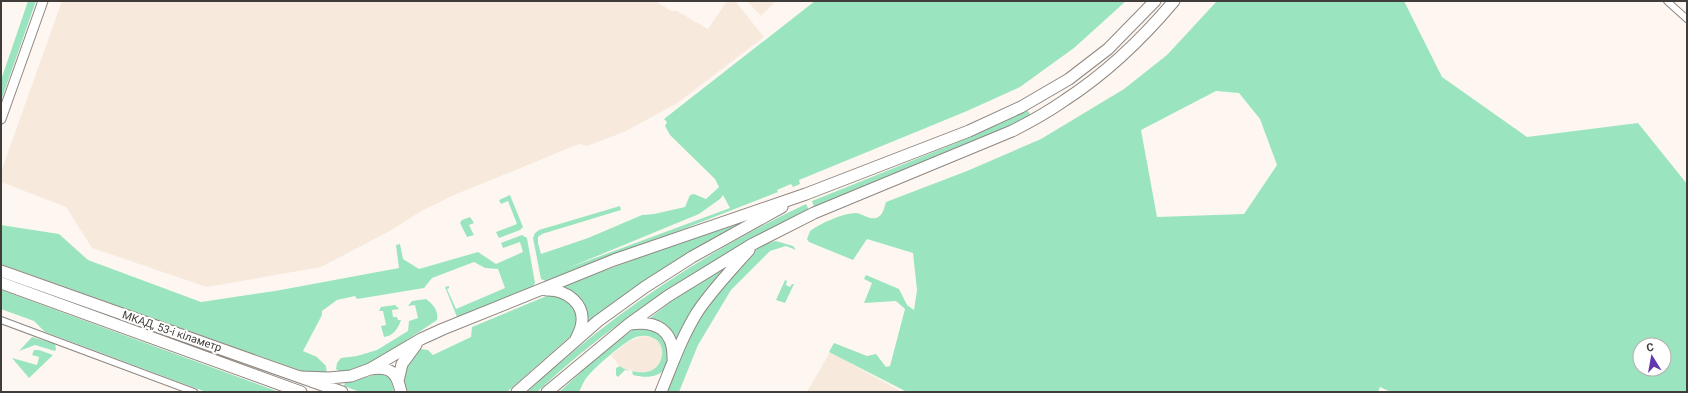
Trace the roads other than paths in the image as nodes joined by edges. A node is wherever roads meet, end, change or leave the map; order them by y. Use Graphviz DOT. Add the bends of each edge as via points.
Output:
graph roads {
  1 [pos="43,1"];
  2 [pos="1155,1"];
  3 [pos="1174,1"];
  4 [pos="1667,1"];
  5 [pos="1687,19"];
  6 [pos="1,119"];
  7 [pos="806,194"];
  8 [pos="759,241"];
  9 [pos="1,271"];
  10 [pos="1,283"];
  11 [pos="541,290"];
  12 [pos="1,320"];
  13 [pos="629,324"];
  14 [pos="421,339"];
  15 [pos="576,340"];
  16 [pos="672,362"];
  17 [pos="370,369"];
  18 [pos="301,377"];
  19 [pos="400,387"];
  20 [pos="193,391"];
  21 [pos="297,391"];
  22 [pos="342,392"];
  23 [pos="517,392"];
  24 [pos="547,392"];
  25 [pos="661,392"];
  1 -- 6 [label="main road"];
  2 -- 7 [label="highway" via="1108,49 1069,79 1021,107 969,131"];
  3 -- 8 [label="highway" via="1163,15 1101,73 1067,100 1042,115 1012,131 814,213"];
  4 -- 5 [label="street"];
  7 -- 11 [label="highway" via="614,260"];
  7 -- 15 [label="highway" via="705,250 645,287"];
  8 -- 13 [label="highway" via="701,274"];
  8 -- 16 [label="highway" via="729,272 698,311"];
  9 -- 18 [label="highway, МКАД, 53-і кіламетр"];
  10 -- 21 [label="highway, МКАД, 53-і кіламетр"];
  11 -- 14 [label="highway"];
  11 -- 15 [label="highway" via="562,292 574,300 581,313 582,322"];
  12 -- 20 [label="street"];
  13 -- 16 [label="highway" via="650,324 661,328 672,345"];
  13 -- 24 [label="highway"];
  14 -- 17 [label="highway"];
  14 -- 19 [label="highway" via="402,364"];
  15 -- 23 [label="highway"];
  16 -- 25 [label="highway"];
  17 -- 18 [label="highway" via="351,376"];
  17 -- 19 [label="highway" via="388,369"];
  18 -- 22 [label="highway, МКАД, 53-і кіламетр"];
}
